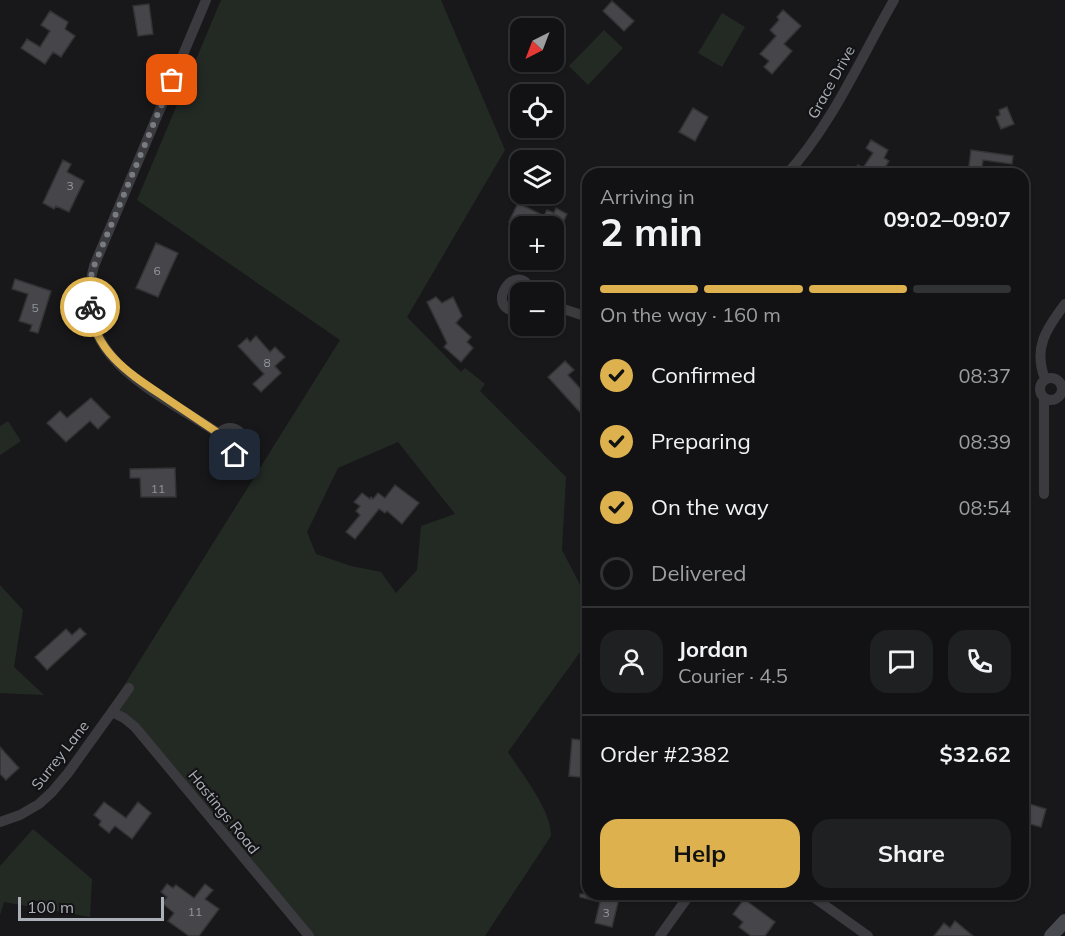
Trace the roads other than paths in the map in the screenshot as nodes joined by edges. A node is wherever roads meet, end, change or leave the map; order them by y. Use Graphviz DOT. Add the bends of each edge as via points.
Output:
graph roads {
  1 [pos="206,0"];
  2 [pos="894,0"];
  3 [pos="792,168"];
  4 [pos="510,283"];
  5 [pos="1065,304"];
  6 [pos="510,309"];
  7 [pos="564,309"];
  8 [pos="582,315"];
  9 [pos="1046,379"];
  10 [pos="1044,398"];
  11 [pos="218,433"];
  12 [pos="1044,494"];
  13 [pos="129,688"];
  14 [pos="112,712"];
  15 [pos="0,822"];
  16 [pos="686,900"];
  17 [pos="817,900"];
  18 [pos="1065,921"];
  19 [pos="309,936"];
  20 [pos="660,936"];
  21 [pos="868,936"];
  22 [pos="1051,936"];
  1 -- 11 [label="street" via="94,266 88,294 95,332 107,353 138,380"];
  2 -- 3 [label="street, Grace Drive" via="830,116"];
  4 -- 6 [label="street" via="502,292"];
  5 -- 9 [label="street" via="1040,348"];
  7 -- 8 [label="street"];
  9 -- 10 [label="street" via="1040,388"];
  9 -- 10 [label="street" via="1059,381 1062,391 1054,400"];
  10 -- 12 [label="street"];
  13 -- 14 [label="street, Surrey Lane"];
  14 -- 15 [label="street, Surrey Lane" via="52,792 20,815"];
  14 -- 19 [label="street, Hastings Road" via="135,727"];
  16 -- 20 [label="street"];
  17 -- 21 [label="street"];
  18 -- 22 [label="street"];
}
